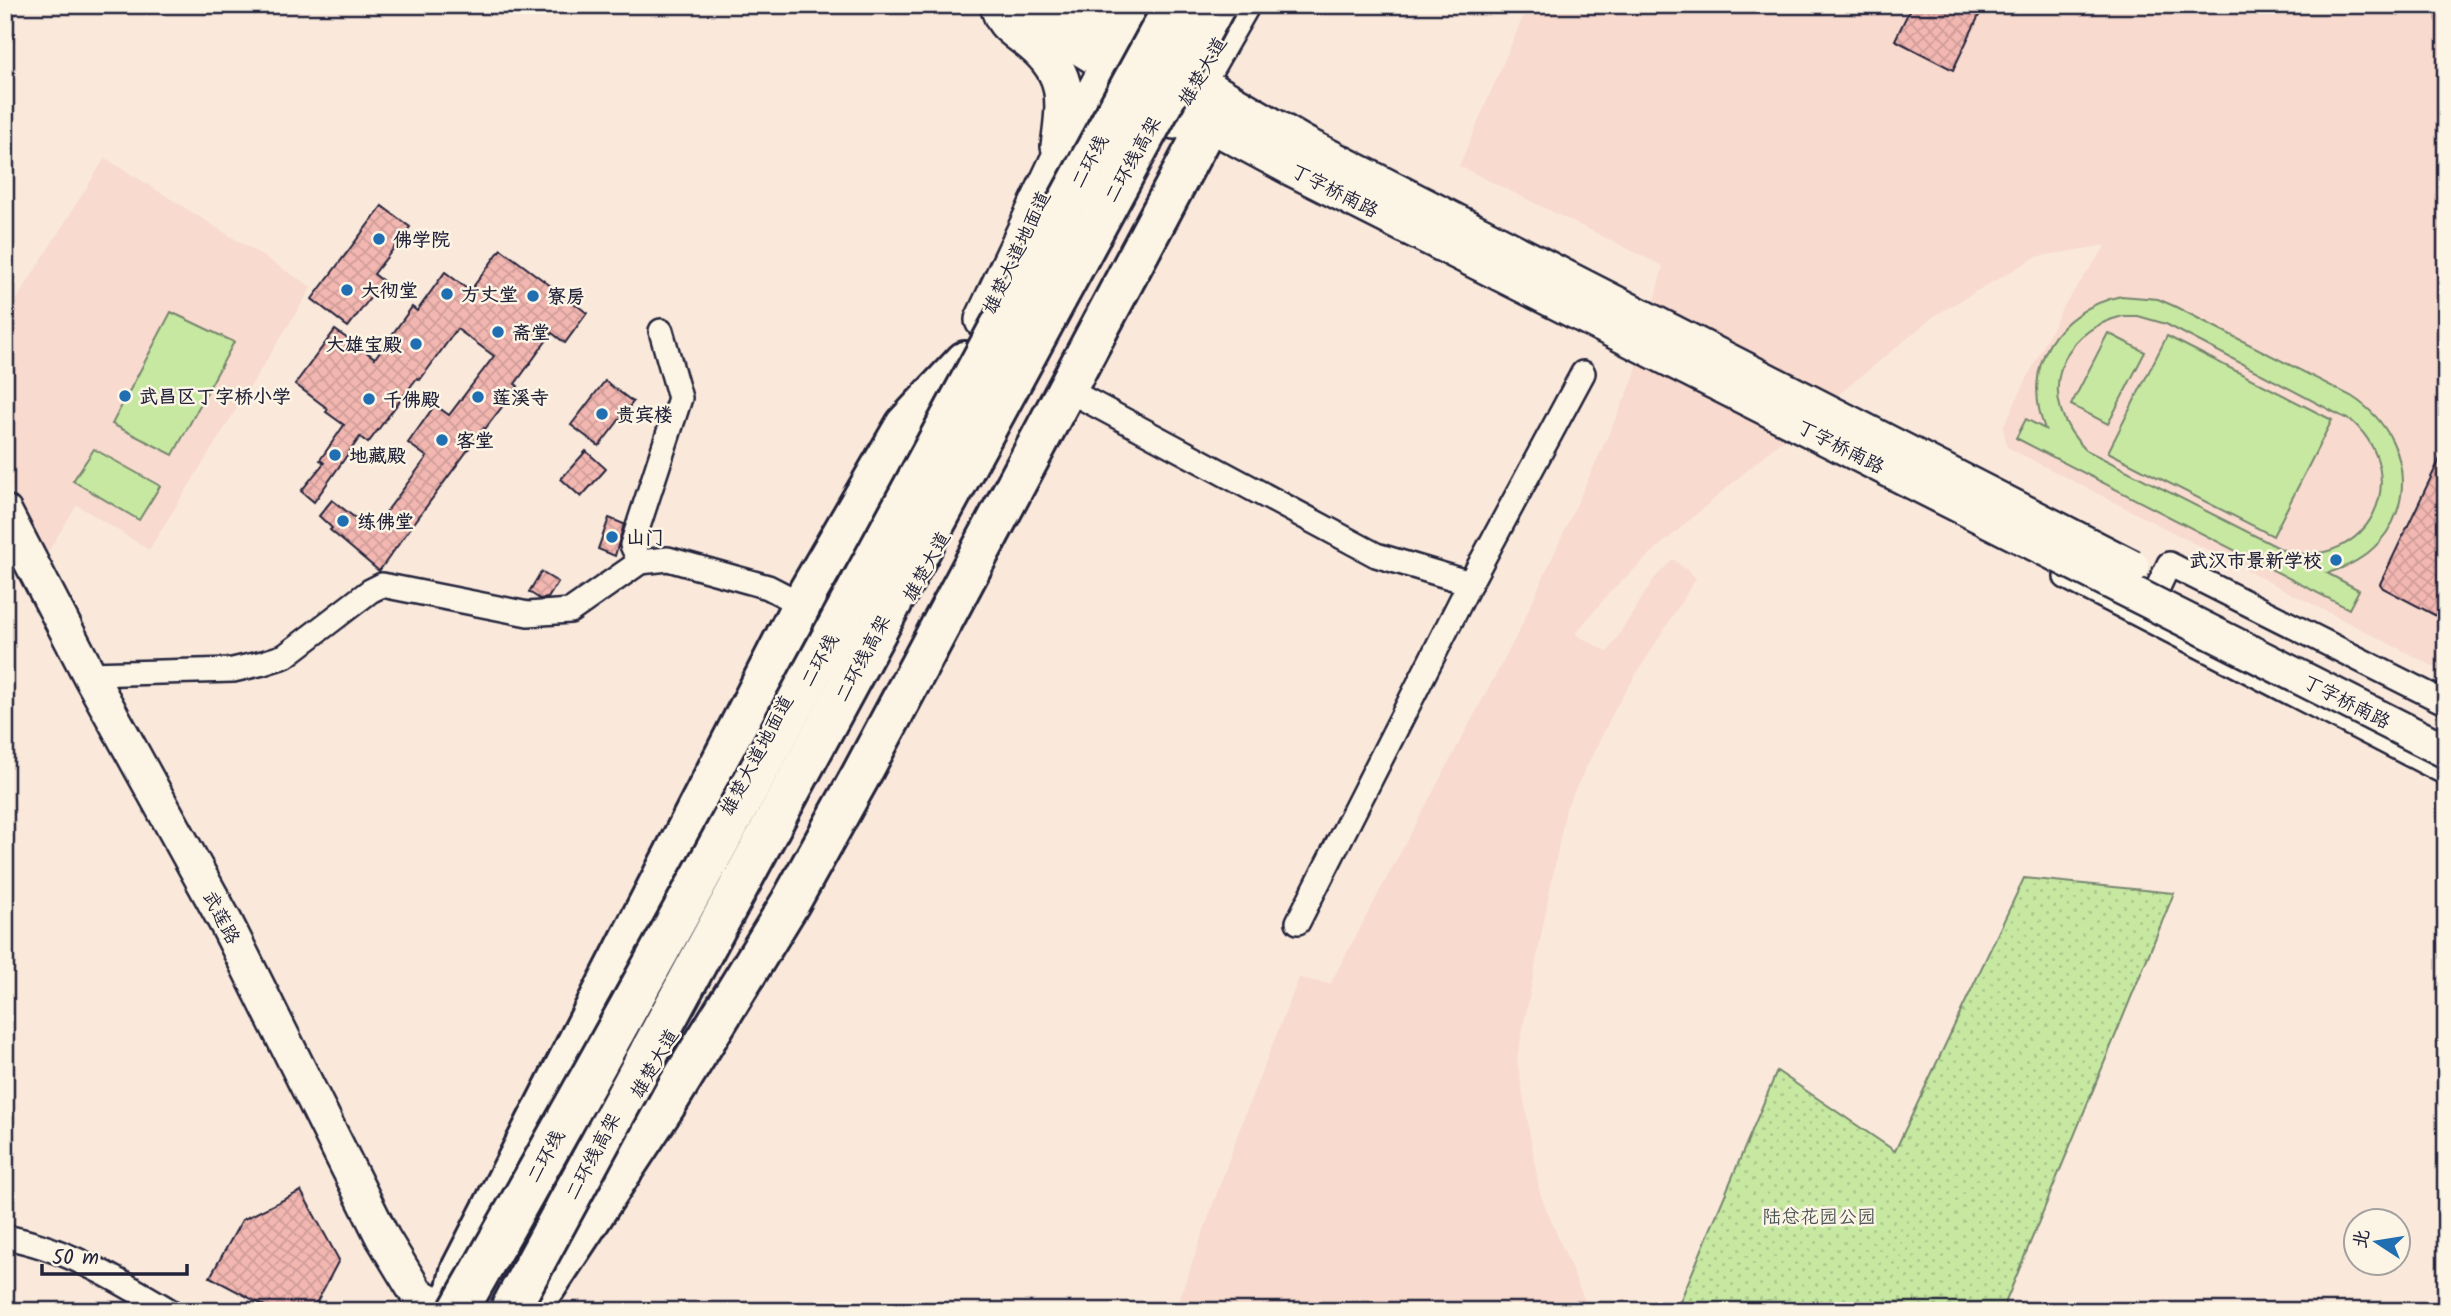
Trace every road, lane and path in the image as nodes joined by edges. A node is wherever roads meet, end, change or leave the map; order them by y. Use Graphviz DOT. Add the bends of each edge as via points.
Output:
graph roads {
  1 [pos="999,5"];
  2 [pos="1010,5"];
  3 [pos="1068,5"];
  4 [pos="1142,5"];
  5 [pos="1174,5"];
  6 [pos="1216,5"];
  7 [pos="1240,5"];
  8 [pos="1121,37"];
  9 [pos="1214,113"];
  10 [pos="1298,156"];
  11 [pos="1058,163"];
  12 [pos="661,331"];
  13 [pos="965,361"];
  14 [pos="1583,373"];
  15 [pos="1066,389"];
  16 [pos="5,513"];
  17 [pos="640,562"];
  18 [pos="2039,563"];
  19 [pos="1470,583"];
  20 [pos="801,604"];
  21 [pos="2144,618"];
  22 [pos="89,674"];
  23 [pos="2446,703"];
  24 [pos="2446,727"];
  25 [pos="2446,751"];
  26 [pos="2446,772"];
  27 [pos="1297,922"];
  28 [pos="5,1237"];
  29 [pos="170,1311"];
  30 [pos="450,1311"];
  31 [pos="458,1311"];
  32 [pos="511,1311"];
  33 [pos="526,1311"];
  1 -- 11 [label="main road" via="1003,20 1045,52 1060,77 1064,105"];
  2 -- 8 [label="main road"];
  3 -- 8 [label="main road"];
  4 -- 8 [label="main road, 雄楚大道地面道"];
  5 -- 31 [label="highway, 二环线, bridge" via="910,495"];
  6 -- 32 [label="highway, 二环线高架, bridge"];
  7 -- 9 [label="main road, 雄楚大道"];
  8 -- 9 [label="main road, 丁字桥南路"];
  8 -- 11 [label="main road, 雄楚大道地面道"];
  9 -- 10 [label="main road, 丁字桥南路"];
  9 -- 15 [label="highway"];
  9 -- 32 [label="main road, 雄楚大道" via="798,796 685,1010"];
  10 -- 24 [label="main road, 丁字桥南路, bridge"];
  10 -- 25 [label="main road, 丁字桥南路, bridge"];
  11 -- 13 [label="main road, 雄楚大道地面道"];
  12 -- 17 [label="street" via="680,398 632,545"];
  13 -- 20 [label="highway" via="905,425"];
  13 -- 30 [label="main road, 雄楚大道地面道" via="616,1017"];
  14 -- 19 [label="street"];
  15 -- 19 [label="street" via="1376,555"];
  15 -- 33 [label="highway" via="790,903 666,1105"];
  16 -- 22 [label="main road, 武莲路"];
  17 -- 20 [label="street" via="668,559 768,587"];
  17 -- 22 [label="street" via="570,611 528,614 382,585 274,660 233,670"];
  18 -- 21 [label="street"];
  19 -- 27 [label="street"];
  20 -- 30 [label="highway" via="460,1271"];
  21 -- 23 [label="street" via="2169,564"];
  21 -- 26 [label="street"];
  22 -- 30 [label="main road, 武莲路" via="226,923 383,1238 417,1294"];
  28 -- 29 [label="street" via="93,1266"];
}
